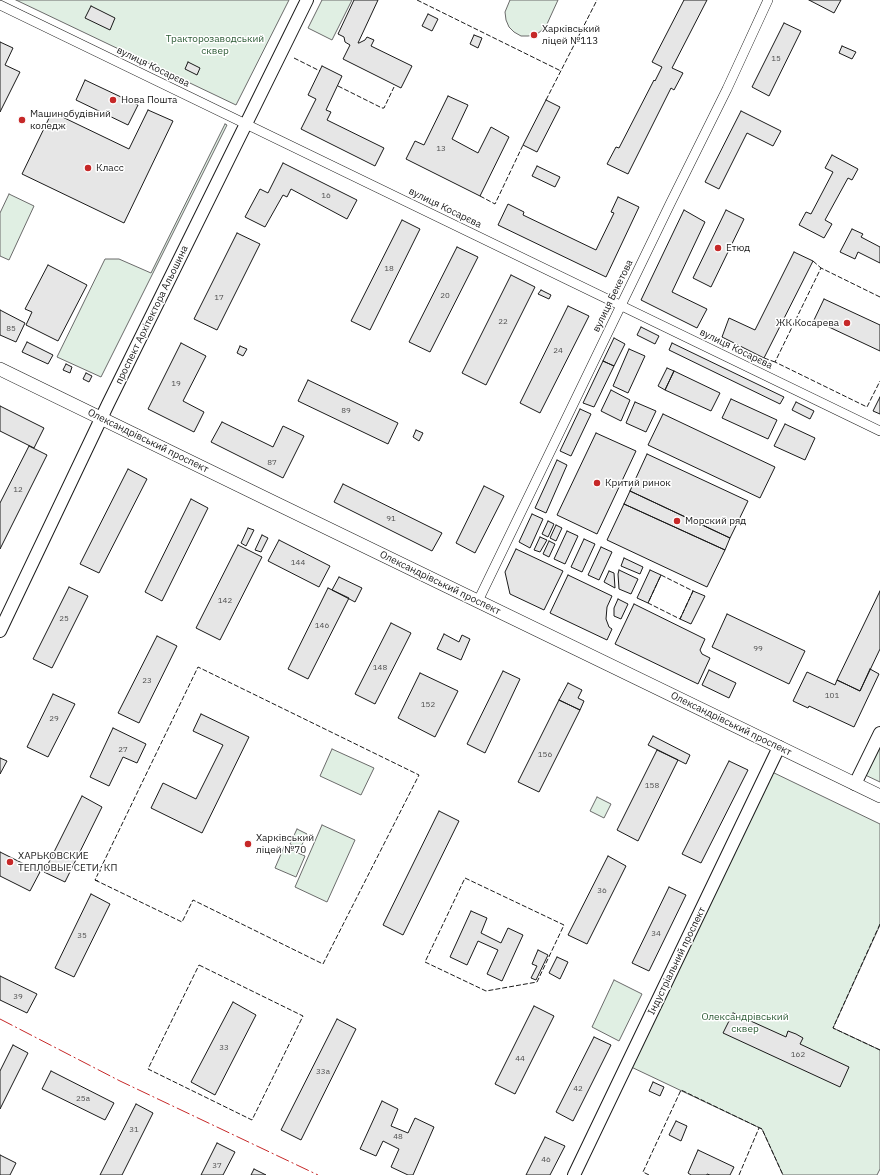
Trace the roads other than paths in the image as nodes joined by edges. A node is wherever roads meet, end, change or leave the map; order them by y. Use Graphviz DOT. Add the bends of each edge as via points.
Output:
graph roads {
  1 [pos="307,0"];
  2 [pos="768,0"];
  3 [pos="0,5"];
  4 [pos="246,124"];
  5 [pos="621,306"];
  6 [pos="0,368"];
  7 [pos="102,418"];
  8 [pos="880,431"];
  9 [pos="478,601"];
  10 [pos="0,630"];
  11 [pos="880,733"];
  12 [pos="779,747"];
  13 [pos="855,784"];
  14 [pos="880,796"];
  15 [pos="574,1175"];
  1 -- 4 [label="street, проспект Архітектора Альошина"];
  2 -- 5 [label="street, вулиця Бекетова"];
  3 -- 4 [label="street, вулиця Косарєва"];
  4 -- 5 [label="street, вулиця Косарєва"];
  4 -- 7 [label="street, проспект Архітектора Альошина"];
  5 -- 8 [label="street, вулиця Косарєва"];
  5 -- 9 [label="street, вулиця Бекетова"];
  6 -- 7 [label="main road, Олександрівський проспект"];
  7 -- 9 [label="main road, Олександрівський проспект"];
  7 -- 10 [label="street, проспект Архітектора Альошина"];
  9 -- 12 [label="main road, Олександрівський проспект"];
  11 -- 13 [label="street"];
  12 -- 13 [label="main road, Олександрівський проспект"];
  12 -- 15 [label="street, Індустріальний проспект"];
  13 -- 14 [label="main road, Олександрівський проспект"];
}
